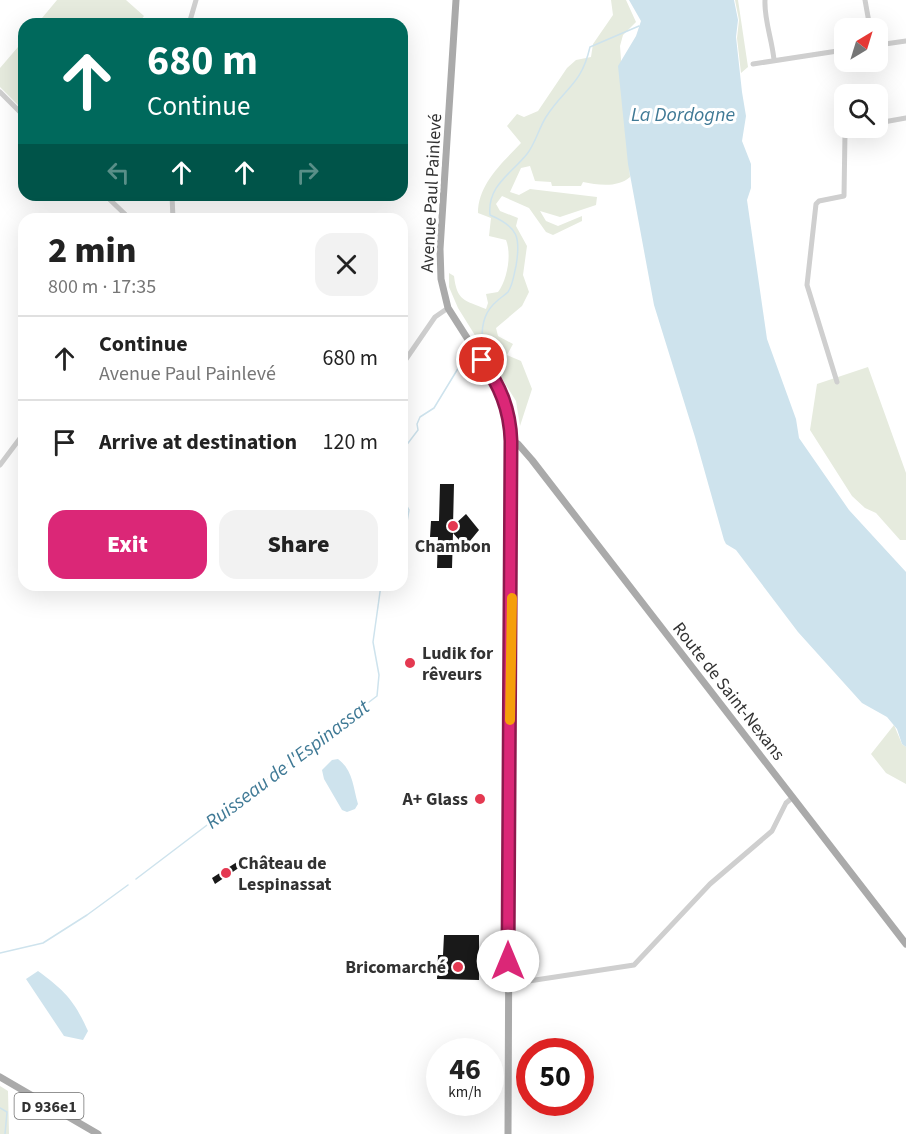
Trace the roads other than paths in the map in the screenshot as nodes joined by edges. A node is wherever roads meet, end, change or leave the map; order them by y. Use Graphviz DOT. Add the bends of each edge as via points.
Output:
graph roads {
  1 [pos="196,0"];
  2 [pos="456,0"];
  3 [pos="765,0"];
  4 [pos="865,0"];
  5 [pos="191,18"];
  6 [pos="868,18"];
  7 [pos="906,41"];
  8 [pos="888,44"];
  9 [pos="834,51"];
  10 [pos="774,60"];
  11 [pos="753,64"];
  12 [pos="0,92"];
  13 [pos="18,110"];
  14 [pos="906,118"];
  15 [pos="888,121"];
  16 [pos="844,138"];
  17 [pos="111,201"];
  18 [pos="124,213"];
  19 [pos="448,308"];
  20 [pos="408,356"];
  21 [pos="837,382"];
  22 [pos="18,441"];
  23 [pos="511,443"];
  24 [pos="526,455"];
  25 [pos="511,464"];
  26 [pos="0,465"];
  27 [pos="792,798"];
  28 [pos="906,944"];
  29 [pos="509,984"];
  30 [pos="0,1079"];
  31 [pos="91,1134"];
  32 [pos="98,1134"];
  33 [pos="508,1134"];
  1 -- 5 [label="street"];
  2 -- 19 [label="main road, Avenue Paul Painlevé" via="440,249 441,279"];
  3 -- 10 [label="street"];
  4 -- 6 [label="street"];
  7 -- 8 [label="street"];
  9 -- 10 [label="street"];
  10 -- 11 [label="street"];
  12 -- 13 [label="street"];
  14 -- 15 [label="street"];
  16 -- 21 [label="street" via="844,196 816,204 807,285"];
  17 -- 18 [label="street"];
  19 -- 20 [label="street" via="435,317"];
  19 -- 23 [label="main road, Avenue Paul Painlevé" via="504,396"];
  22 -- 26 [label="street"];
  23 -- 24 [label="main road, Route de Saint-Nexans"];
  23 -- 25 [label="main road, Avenue Paul Painlevé"];
  24 -- 25 [label="main road" via="515,458"];
  24 -- 27 [label="main road, Route de Saint-Nexans"];
  25 -- 29 [label="main road, Avenue Paul Painlevé"];
  27 -- 28 [label="main road, Route de Saint-Nexans"];
  27 -- 29 [label="street" via="772,831 710,885 634,965"];
  29 -- 33 [label="main road, Avenue Paul Painlevé"];
  30 -- 31 [label="main road, D 936e1"];
  30 -- 32 [label="main road, D 936e1"];
}
